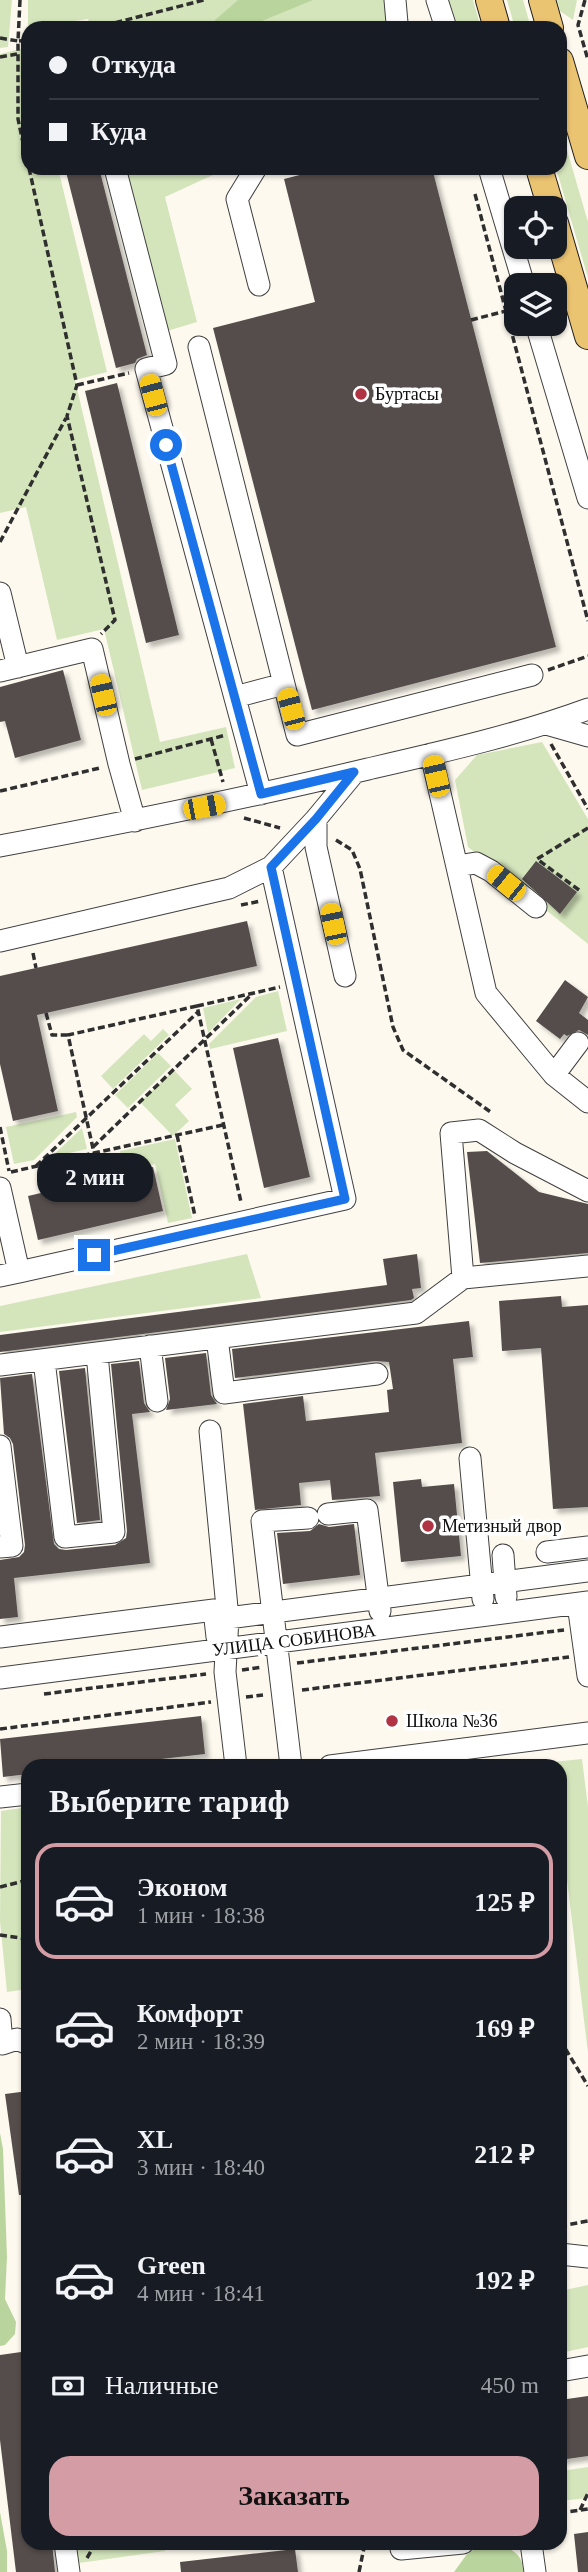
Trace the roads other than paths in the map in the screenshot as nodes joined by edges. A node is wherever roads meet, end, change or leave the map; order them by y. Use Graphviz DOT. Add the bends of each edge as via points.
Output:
graph roads {
  1 [pos="395,0"];
  2 [pos="438,0"];
  3 [pos="489,0"];
  4 [pos="542,0"];
  5 [pos="397,21"];
  6 [pos="444,21"];
  7 [pos="495,21"];
  8 [pos="548,21"];
  9 [pos="567,85"];
  10 [pos="588,156"];
  11 [pos="117,175"];
  12 [pos="252,175"];
  13 [pos="491,175"];
  14 [pos="541,175"];
  15 [pos="547,196"];
  16 [pos="566,259"];
  17 [pos="520,273"];
  18 [pos="259,285"];
  19 [pos="540,336"];
  20 [pos="588,336"];
  21 [pos="199,347"];
  22 [pos="588,498"];
  23 [pos="0,593"];
  24 [pos="9,669"];
  25 [pos="532,675"];
  26 [pos="284,684"];
  27 [pos="235,697"];
  28 [pos="588,709"];
  29 [pos="548,733"];
  30 [pos="588,736"];
  31 [pos="431,754"];
  32 [pos="354,772"];
  33 [pos="261,794"];
  34 [pos="135,821"];
  35 [pos="312,830"];
  36 [pos="0,846"];
  37 [pos="457,866"];
  38 [pos="271,867"];
  39 [pos="536,907"];
  40 [pos="0,941"];
  41 [pos="345,976"];
  42 [pos="578,1043"];
  43 [pos="554,1075"];
  44 [pos="588,1102"];
  45 [pos="5,1178"];
  46 [pos="588,1191"];
  47 [pos="588,1266"];
  48 [pos="9,1274"];
  49 [pos="463,1278"];
  50 [pos="217,1338"];
  51 [pos="150,1346"];
  52 [pos="97,1354"];
  53 [pos="44,1360"];
  54 [pos="0,1365"];
  55 [pos="377,1374"];
  56 [pos="157,1401"];
  57 [pos="210,1431"];
  58 [pos="0,1447"];
  59 [pos="470,1458"];
  60 [pos="0,1547"];
  61 [pos="588,1548"];
  62 [pos="547,1552"];
  63 [pos="503,1555"];
  64 [pos="588,1571"];
  65 [pos="505,1583"];
  66 [pos="481,1586"];
  67 [pos="378,1599"];
  68 [pos="583,1603"];
  69 [pos="509,1612"];
  70 [pos="272,1613"];
  71 [pos="485,1615"];
  72 [pos="228,1618"];
  73 [pos="382,1629"];
  74 [pos="0,1637"];
  75 [pos="276,1643"];
  76 [pos="222,1649"];
  77 [pos="588,1676"];
  78 [pos="0,1678"];
  79 [pos="588,1733"];
  80 [pos="477,1757"];
  81 [pos="235,1759"];
  82 [pos="290,1759"];
  83 [pos="444,1759"];
  84 [pos="21,1795"];
  85 [pos="0,1797"];
  86 [pos="0,2019"];
  87 [pos="21,2041"];
  88 [pos="1,2044"];
  89 [pos="567,2255"];
  90 [pos="588,2257"];
  91 [pos="588,2366"];
  92 [pos="567,2370"];
  93 [pos="68,2550"];
  94 [pos="532,2550"];
  95 [pos="77,2568"];
  96 [pos="535,2572"];
  1 -- 5 [label="street"];
  2 -- 6 [label="street"];
  3 -- 7 [label="main road"];
  4 -- 8 [label="main road"];
  9 -- 10 [label="main road"];
  11 -- 27 [label="street" via="166,364 146,369"];
  12 -- 18 [label="street" via="237,199"];
  13 -- 17 [label="street"];
  14 -- 15 [label="main road"];
  16 -- 20 [label="main road"];
  19 -- 22 [label="street"];
  21 -- 26 [label="street"];
  23 -- 24 [label="street"];
  24 -- 34 [label="street" via="92,649"];
  25 -- 26 [label="street" via="297,735"];
  26 -- 27 [label="street"];
  27 -- 33 [label="street"];
  28 -- 29 [label="street"];
  29 -- 30 [label="street"];
  29 -- 31 [label="street"];
  31 -- 32 [label="street"];
  31 -- 37 [label="street"];
  32 -- 33 [label="street"];
  32 -- 35 [label="street"];
  33 -- 34 [label="street"];
  34 -- 36 [label="street"];
  35 -- 38 [label="street"];
  35 -- 41 [label="street"];
  37 -- 39 [label="street" via="476,863"];
  37 -- 43 [label="street" via="486,993"];
  38 -- 40 [label="street" via="229,888"];
  38 -- 48 [label="street" via="345,1199"];
  42 -- 43 [label="street"];
  43 -- 44 [label="street"];
  45 -- 48 [label="street"];
  46 -- 49 [label="street" via="480,1130 451,1133"];
  47 -- 49 [label="street"];
  49 -- 50 [label="street" via="416,1313"];
  50 -- 51 [label="street"];
  50 -- 55 [label="street" via="224,1392"];
  51 -- 52 [label="street"];
  51 -- 56 [label="street"];
  52 -- 53 [label="street"];
  52 -- 53 [label="street" via="114,1532 65,1537"];
  53 -- 54 [label="street"];
  57 -- 72 [label="street"];
  58 -- 60 [label="street" via="12,1546"];
  59 -- 66 [label="street"];
  61 -- 62 [label="street"];
  63 -- 65 [label="street"];
  64 -- 65 [label="street"];
  65 -- 66 [label="street"];
  65 -- 69 [label="street"];
  66 -- 67 [label="street"];
  66 -- 71 [label="street"];
  67 -- 70 [label="street"];
  67 -- 70 [label="street" via="367,1510 262,1521"];
  67 -- 73 [label="street"];
  68 -- 69 [label="street, УЛИЦА СОБИНОВА"];
  68 -- 77 [label="street"];
  69 -- 71 [label="street, УЛИЦА СОБИНОВА"];
  70 -- 72 [label="street"];
  70 -- 75 [label="street"];
  71 -- 73 [label="street, УЛИЦА СОБИНОВА"];
  72 -- 76 [label="street"];
  73 -- 75 [label="street, УЛИЦА СОБИНОВА"];
  74 -- 76 [label="street" via="214,1610"];
  75 -- 76 [label="street, УЛИЦА СОБИНОВА"];
  75 -- 82 [label="street"];
  76 -- 78 [label="street, УЛИЦА СОБИНОВА"];
  76 -- 81 [label="street"];
  79 -- 80 [label="street"];
  80 -- 83 [label="street"];
  84 -- 85 [label="street"];
  86 -- 88 [label="street"];
  87 -- 88 [label="street"];
  89 -- 90 [label="street"];
  91 -- 92 [label="street"];
  93 -- 95 [label="street"];
  94 -- 96 [label="street"];
}
